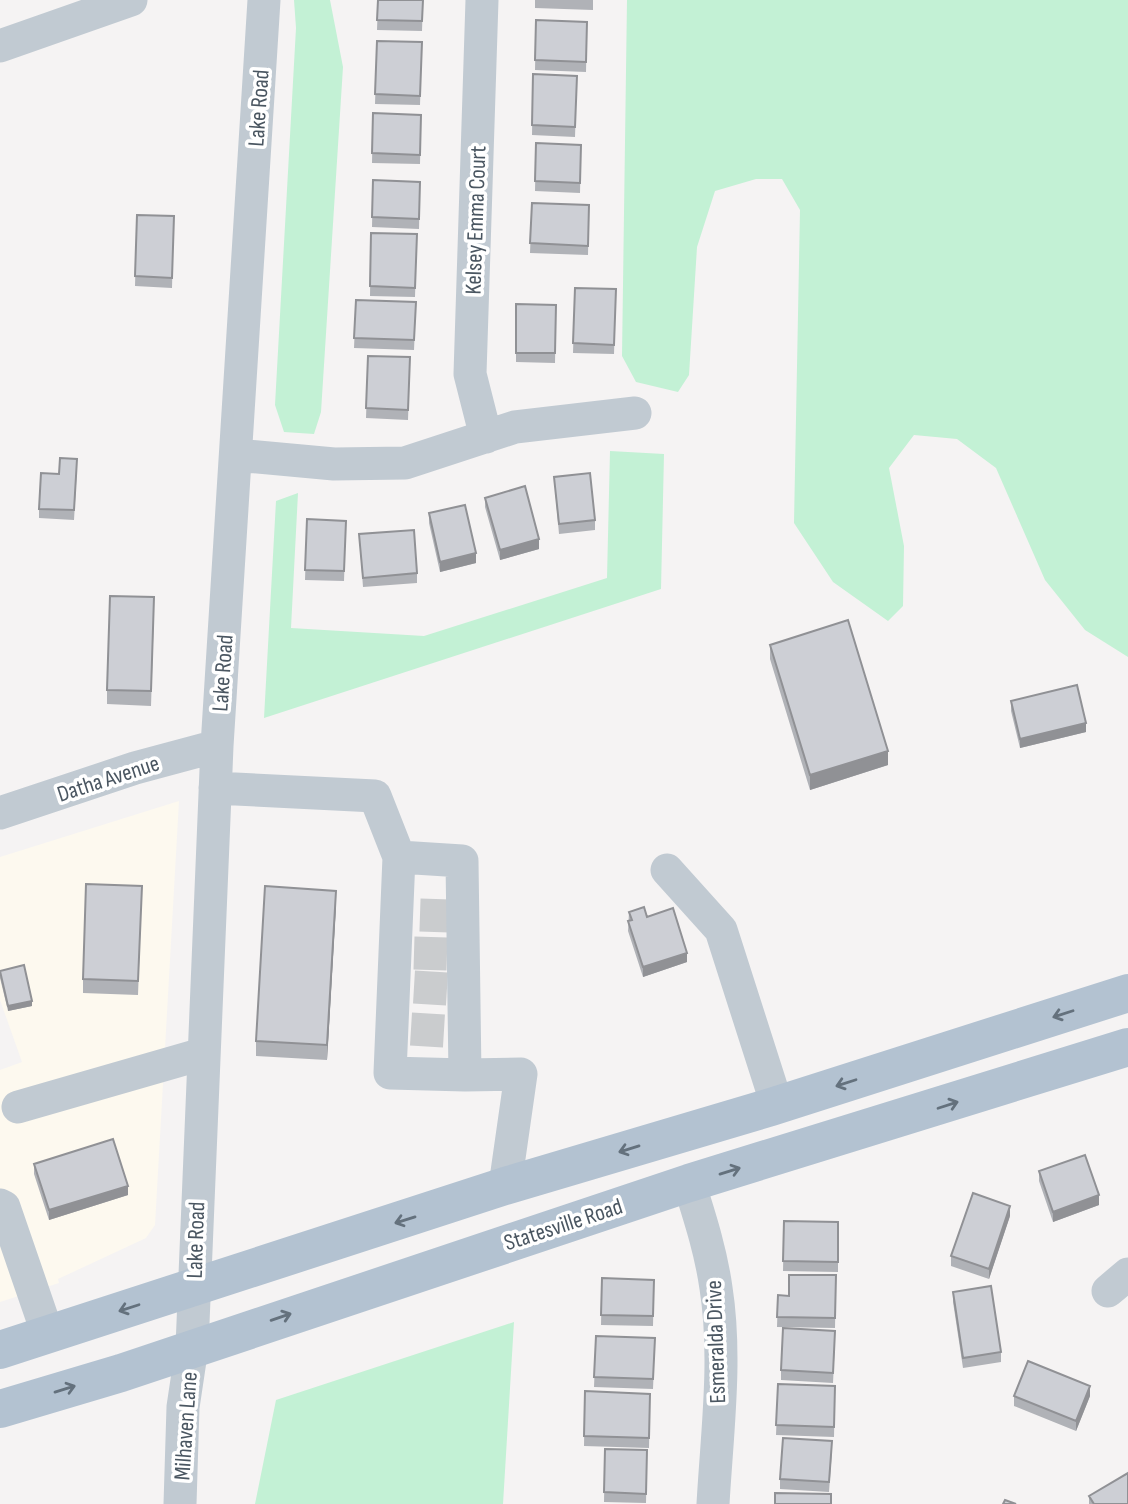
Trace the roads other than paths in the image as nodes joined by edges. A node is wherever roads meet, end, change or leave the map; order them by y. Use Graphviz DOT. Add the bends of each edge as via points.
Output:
graph roads {
  1 [pos="131,0"];
  2 [pos="264,0"];
  3 [pos="482,0"];
  4 [pos="0,46"];
  5 [pos="635,413"];
  6 [pos="486,438"];
  7 [pos="236,455"];
  8 [pos="217,746"];
  9 [pos="215,788"];
  10 [pos="0,813"];
  11 [pos="399,857"];
  12 [pos="667,870"];
  13 [pos="432,915"];
  14 [pos="1128,993"];
  15 [pos="1128,1047"];
  16 [pos="202,1054"];
  17 [pos="465,1075"];
  18 [pos="777,1105"];
  19 [pos="18,1107"];
  20 [pos="689,1183"];
  21 [pos="505,1186"];
  22 [pos="0,1205"];
  23 [pos="194,1286"];
  24 [pos="48,1335"];
  25 [pos="192,1348"];
  26 [pos="0,1350"];
  27 [pos="0,1409"];
  28 [pos="180,1504"];
  29 [pos="713,1504"];
  1 -- 4 [label="street"];
  2 -- 7 [label="street, Lake Road"];
  3 -- 6 [label="street, Kelsey Emma Court" via="470,374"];
  5 -- 6 [label="street" via="515,427"];
  6 -- 7 [label="street" via="405,463 334,464"];
  7 -- 8 [label="street, Lake Road"];
  8 -- 9 [label="street, Lake Road"];
  8 -- 10 [label="street, Datha Avenue"];
  9 -- 11 [label="street" via="375,796"];
  9 -- 16 [label="street, Lake Road"];
  11 -- 13 [label="street"];
  11 -- 13 [label="street" via="462,861"];
  12 -- 18 [label="street" via="721,930"];
  13 -- 17 [label="street" via="456,954 454,1031"];
  13 -- 17 [label="street" via="404,952 401,1028 390,1073"];
  14 -- 18 [label="main road, one-way"];
  20 -- 15 [label="main road, Statesville Road, one-way"];
  16 -- 19 [label="street"];
  16 -- 23 [label="street, Lake Road"];
  17 -- 21 [label="street" via="521,1074"];
  18 -- 21 [label="main road, one-way"];
  25 -- 20 [label="main road, Statesville Road, one-way"];
  20 -- 29 [label="street, Esmeralda Drive" via="717,1290 721,1372"];
  21 -- 23 [label="main road, one-way"];
  22 -- 24 [label="street"];
  23 -- 24 [label="main road, one-way"];
  23 -- 25 [label="street, Lake Road"];
  24 -- 26 [label="main road"];
  27 -- 25 [label="main road, Statesville Road, one-way"];
  25 -- 28 [label="street, Milhaven Lane" via="183,1407"];
}
